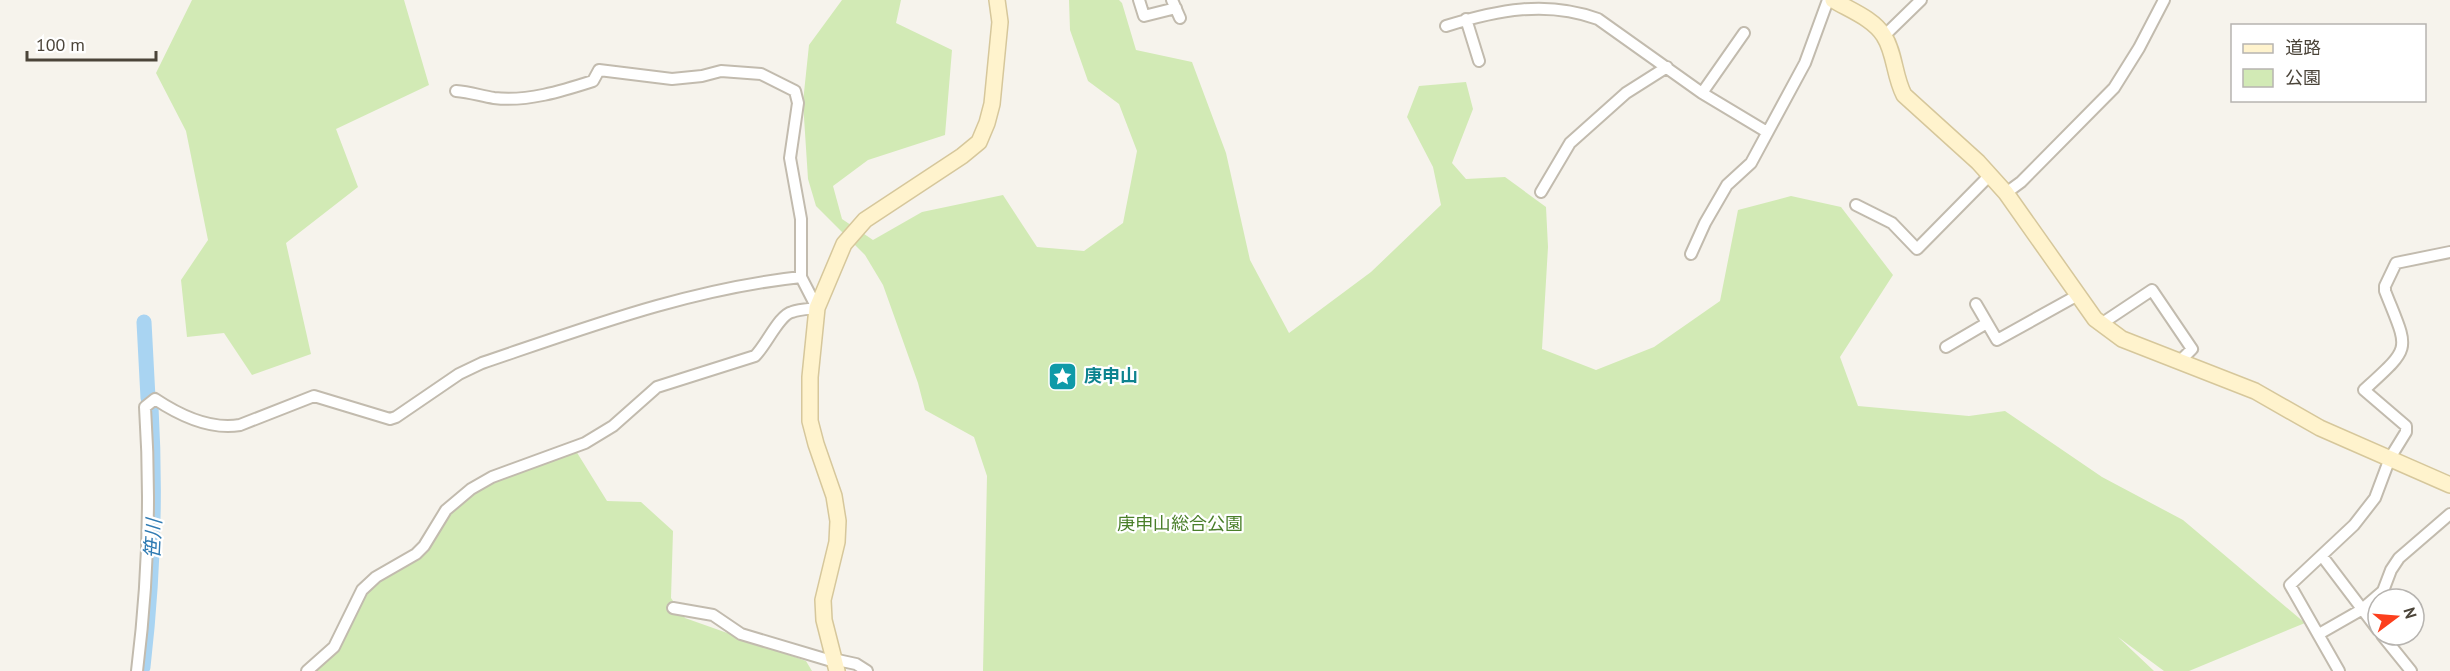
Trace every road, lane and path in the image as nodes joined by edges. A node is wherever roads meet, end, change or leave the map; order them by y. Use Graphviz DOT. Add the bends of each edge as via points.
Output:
graph roads {
  1 [pos="997,0"];
  2 [pos="1139,0"];
  3 [pos="1828,0"];
  4 [pos="1833,0"];
  5 [pos="1921,0"];
  6 [pos="2164,0"];
  7 [pos="1543,2"];
  8 [pos="1176,8"];
  9 [pos="1466,19"];
  10 [pos="1446,26"];
  11 [pos="1744,33"];
  12 [pos="1884,36"];
  13 [pos="1479,61"];
  14 [pos="1667,67"];
  15 [pos="456,92"];
  16 [pos="1702,93"];
  17 [pos="1767,132"];
  18 [pos="1990,175"];
  19 [pos="1541,192"];
  20 [pos="2006,193"];
  21 [pos="1856,205"];
  22 [pos="2450,252"];
  23 [pos="1691,254"];
  24 [pos="801,277"];
  25 [pos="2079,295"];
  26 [pos="1976,304"];
  27 [pos="817,308"];
  28 [pos="1987,323"];
  29 [pos="2101,324"];
  30 [pos="1946,347"];
  31 [pos="2180,361"];
  32 [pos="2390,458"];
  33 [pos="2450,484"];
  34 [pos="2450,514"];
  35 [pos="2322,556"];
  36 [pos="673,608"];
  37 [pos="2361,610"];
  38 [pos="2366,616"];
  39 [pos="2319,634"];
  40 [pos="2392,647"];
  41 [pos="835,664"];
  42 [pos="137,671"];
  43 [pos="307,671"];
  44 [pos="867,671"];
  45 [pos="2339,671"];
  46 [pos="2411,671"];
  1 -- 27 [label="street" via="1000,22 992,104 979,142 865,220 844,244"];
  2 -- 8 [label="street" via="1144,16"];
  3 -- 17 [label="street" via="1805,63"];
  4 -- 12 [label="street" via="1864,18"];
  5 -- 12 [label="street"];
  6 -- 20 [label="street" via="2114,88 2021,183"];
  7 -- 9 [label="street"];
  7 -- 14 [label="street" via="1588,14"];
  9 -- 10 [label="street"];
  9 -- 13 [label="street"];
  11 -- 16 [label="street"];
  12 -- 18 [label="street" via="1904,94"];
  14 -- 16 [label="street"];
  14 -- 19 [label="street" via="1626,93 1570,143"];
  15 -- 24 [label="street" via="493,98 527,97 593,81 599,70 672,79 721,71 761,74 795,91 798,103 790,158 801,219"];
  16 -- 17 [label="street"];
  17 -- 23 [label="street" via="1751,163 1727,185"];
  18 -- 20 [label="street"];
  18 -- 21 [label="street" via="1917,249 1892,223"];
  20 -- 25 [label="street"];
  22 -- 32 [label="street" via="2396,263 2385,286 2403,337 2403,350 2364,390 2406,426"];
  24 -- 27 [label="street"];
  24 -- 42 [label="street" via="685,296 482,363 390,419 314,396 227,427 187,417 155,399 145,407 150,478"];
  25 -- 28 [label="street" via="1997,340"];
  25 -- 29 [label="street"];
  26 -- 28 [label="street"];
  27 -- 41 [label="street" via="810,421 838,521 824,600 824,620"];
  27 -- 43 [label="street" via="781,317 755,356 657,387 613,426 585,443 492,477 471,489 446,510 416,554 375,577 362,590 334,646"];
  28 -- 30 [label="street"];
  29 -- 31 [label="street" via="2122,339"];
  29 -- 31 [label="street" via="2152,290 2192,349"];
  31 -- 32 [label="street" via="2255,392 2320,428"];
  32 -- 33 [label="street"];
  32 -- 35 [label="street" via="2375,498"];
  34 -- 37 [label="street" via="2399,558 2383,591"];
  35 -- 37 [label="street"];
  35 -- 39 [label="street" via="2290,585"];
  36 -- 41 [label="street" via="713,615 741,634"];
  37 -- 38 [label="street"];
  37 -- 39 [label="street"];
  39 -- 45 [label="street"];
  40 -- 46 [label="street"];
  41 -- 44 [label="street" via="856,664"];
}
